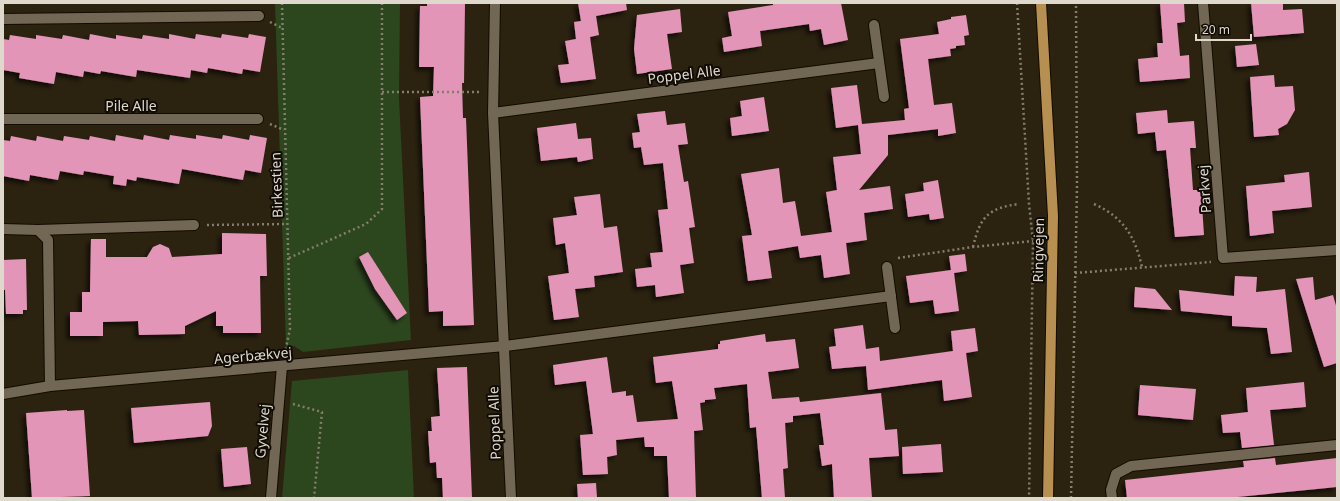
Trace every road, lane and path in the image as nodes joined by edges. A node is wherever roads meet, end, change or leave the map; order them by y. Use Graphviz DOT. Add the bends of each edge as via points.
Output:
graph roads {
  1 [pos="282,3"];
  2 [pos="382,3"];
  3 [pos="495,3"];
  4 [pos="1017,3"];
  5 [pos="1040,3"];
  6 [pos="1076,3"];
  7 [pos="1203,3"];
  8 [pos="259,16"];
  9 [pos="3,19"];
  10 [pos="874,25"];
  11 [pos="879,62"];
  12 [pos="382,92"];
  13 [pos="493,92"];
  14 [pos="884,97"];
  15 [pos="493,113"];
  16 [pos="3,119"];
  17 [pos="258,120"];
  18 [pos="1020,204"];
  19 [pos="1094,204"];
  20 [pos="287,224"];
  21 [pos="194,225"];
  22 [pos="3,229"];
  23 [pos="38,230"];
  24 [pos="1033,241"];
  25 [pos="973,247"];
  26 [pos="1337,250"];
  27 [pos="289,258"];
  28 [pos="1223,258"];
  29 [pos="887,267"];
  30 [pos="1142,267"];
  31 [pos="1075,273"];
  32 [pos="891,296"];
  33 [pos="895,328"];
  34 [pos="505,346"];
  35 [pos="282,366"];
  36 [pos="50,386"];
  37 [pos="3,394"];
  38 [pos="279,400"];
  39 [pos="1337,445"];
  40 [pos="271,498"];
  41 [pos="314,498"];
  42 [pos="511,498"];
  43 [pos="1029,498"];
  44 [pos="1048,498"];
  45 [pos="1072,498"];
  46 [pos="1112,498"];
  1 -- 20 [label="path, Birkestien"];
  2 -- 12 [label="path"];
  3 -- 13 [label="street, Poppel Alle"];
  4 -- 24 [label="path"];
  5 -- 44 [label="main road, Ringvejen" via="1053,216"];
  6 -- 31 [label="path"];
  7 -- 28 [label="street, Parkvej"];
  8 -- 9 [label="street"];
  10 -- 11 [label="street"];
  11 -- 14 [label="street"];
  11 -- 15 [label="street, Poppel Alle"];
  12 -- 13 [label="path"];
  12 -- 27 [label="path" via="382,208 366,224"];
  13 -- 15 [label="street, Poppel Alle"];
  15 -- 34 [label="street, Poppel Alle"];
  16 -- 17 [label="street, Pile Alle"];
  18 -- 25 [label="path" via="1003,206 987,214 978,226"];
  19 -- 30 [label="path" via="1109,211 1124,224 1138,248"];
  20 -- 21 [label="path"];
  20 -- 27 [label="path, Birkestien"];
  21 -- 23 [label="street"];
  22 -- 23 [label="street"];
  23 -- 36 [label="street" via="48,240"];
  24 -- 25 [label="path"];
  24 -- 43 [label="path"];
  25 -- 29 [label="path" via="896,258"];
  26 -- 28 [label="street"];
  27 -- 35 [label="path, Birkestien" via="290,329"];
  28 -- 30 [label="path" via="1210,263"];
  29 -- 32 [label="street"];
  30 -- 31 [label="path"];
  31 -- 45 [label="path"];
  32 -- 33 [label="street"];
  32 -- 34 [label="street"];
  34 -- 35 [label="street, Agerbækvej"];
  34 -- 42 [label="street, Poppel Alle"];
  35 -- 36 [label="street, Agerbækvej"];
  35 -- 38 [label="street, Gyvelvej"];
  36 -- 37 [label="street, Agerbækvej"];
  38 -- 40 [label="street, Gyvelvej"];
  38 -- 41 [label="path" via="322,412"];
  39 -- 46 [label="street" via="1131,466 1116,474 1111,490"];
}
